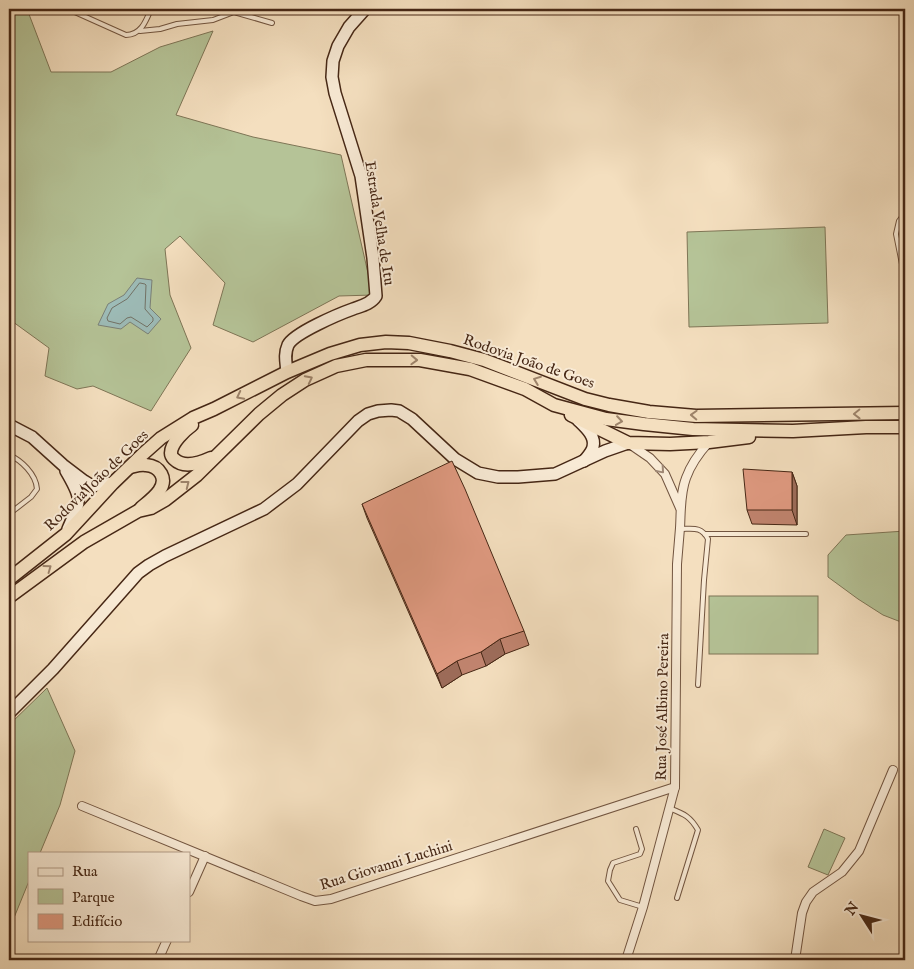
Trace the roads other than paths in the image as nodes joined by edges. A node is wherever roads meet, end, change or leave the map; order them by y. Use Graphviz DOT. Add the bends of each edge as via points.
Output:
graph roads {
  1 [pos="68,9"];
  2 [pos="152,9"];
  3 [pos="365,9"];
  4 [pos="272,23"];
  5 [pos="140,30"];
  6 [pos="905,213"];
  7 [pos="905,279"];
  8 [pos="287,372"];
  9 [pos="554,405"];
  10 [pos="214,409"];
  11 [pos="905,414"];
  12 [pos="577,419"];
  13 [pos="9,425"];
  14 [pos="905,427"];
  15 [pos="793,431"];
  16 [pos="710,442"];
  17 [pos="628,443"];
  18 [pos="9,455"];
  19 [pos="217,456"];
  20 [pos="584,461"];
  21 [pos="63,465"];
  22 [pos="130,467"];
  23 [pos="113,483"];
  24 [pos="680,508"];
  25 [pos="138,512"];
  26 [pos="9,514"];
  27 [pos="680,529"];
  28 [pos="66,534"];
  29 [pos="705,534"];
  30 [pos="806,534"];
  31 [pos="9,577"];
  32 [pos="9,596"];
  33 [pos="698,685"];
  34 [pos="10,712"];
  35 [pos="893,770"];
  36 [pos="675,787"];
  37 [pos="82,806"];
  38 [pos="669,808"];
  39 [pos="636,829"];
  40 [pos="205,856"];
  41 [pos="190,890"];
  42 [pos="677,898"];
  43 [pos="643,907"];
  44 [pos="166,942"];
  45 [pos="158,960"];
  46 [pos="626,960"];
  47 [pos="795,960"];
  1 -- 5 [label="lane" via="126,35"];
  2 -- 5 [label="lane"];
  3 -- 8 [label="main road, Estrada Velha de Itu" via="338,46 332,77 361,176 376,296 371,302 291,340 285,354"];
  4 -- 5 [label="lane" via="234,12 213,20"];
  6 -- 7 [label="lane" via="896,234"];
  8 -- 10 [label="highway, Rodovia João de Goes, one-way"];
  11 -- 8 [label="highway, Rodovia João de Goes, one-way" via="696,416 649,412 585,399 484,360 409,343 360,345"];
  9 -- 12 [label="highway"];
  9 -- 15 [label="highway, Rodovia João de Goes, one-way" via="606,419 644,424 693,429"];
  19 -- 9 [label="highway, Rodovia João de Goes, one-way" via="282,395 336,366 366,360 420,360 470,369 525,389"];
  10 -- 19 [label="highway" via="188,428 170,452 176,462 183,464"];
  10 -- 22 [label="highway, Rodovia João de Goes" via="161,438"];
  12 -- 17 [label="highway"];
  12 -- 20 [label="main road" via="593,438 593,447"];
  13 -- 21 [label="main road" via="32,437"];
  14 -- 15 [label="highway, Rodovia João de Goes"];
  15 -- 16 [label="highway"];
  16 -- 17 [label="highway"];
  16 -- 24 [label="street, Rua José Albino Pereira" via="692,464 685,480"];
  17 -- 20 [label="main road"];
  17 -- 24 [label="street, Rua José Albino Pereira, one-way" via="666,474"];
  18 -- 26 [label="lane" via="30,471 37,488 31,497"];
  25 -- 19 [label="highway, Rodovia João de Goes, one-way" via="165,500"];
  20 -- 34 [label="main road" via="555,474 498,477 478,473 455,459 399,411 368,414 297,484 264,509 165,556 138,573 53,669"];
  21 -- 23 [label="main road" via="92,486"];
  21 -- 28 [label="main road" via="80,498"];
  22 -- 23 [label="highway, Rodovia João de Goes"];
  22 -- 25 [label="highway" via="147,464 160,471 163,477 159,492"];
  23 -- 28 [label="highway, Rodovia João de Goes"];
  24 -- 27 [label="street, Rua José Albino Pereira"];
  32 -- 25 [label="highway, Rodovia João de Goes, one-way" via="84,542"];
  27 -- 29 [label="lane" via="698,529"];
  27 -- 36 [label="street, Rua José Albino Pereira"];
  28 -- 31 [label="highway, Rodovia João de Goes"];
  29 -- 30 [label="lane"];
  29 -- 33 [label="lane" via="708,539"];
  35 -- 47 [label="street" via="859,851 842,872 813,892 806,902"];
  36 -- 38 [label="street, Rua José Albino Pereira"];
  36 -- 40 [label="street, Rua Giovanni Luchini" via="330,899 315,900 301,896"];
  37 -- 40 [label="street, Rua Giovanni Luchini"];
  38 -- 42 [label="lane" via="687,816 698,830"];
  38 -- 43 [label="street, Rua José Albino Pereira"];
  39 -- 43 [label="lane" via="642,849 640,854 613,863 608,881 620,900"];
  40 -- 41 [label="street"];
  43 -- 46 [label="street, Rua José Albino Pereira"];
  44 -- 45 [label="street"];
}
